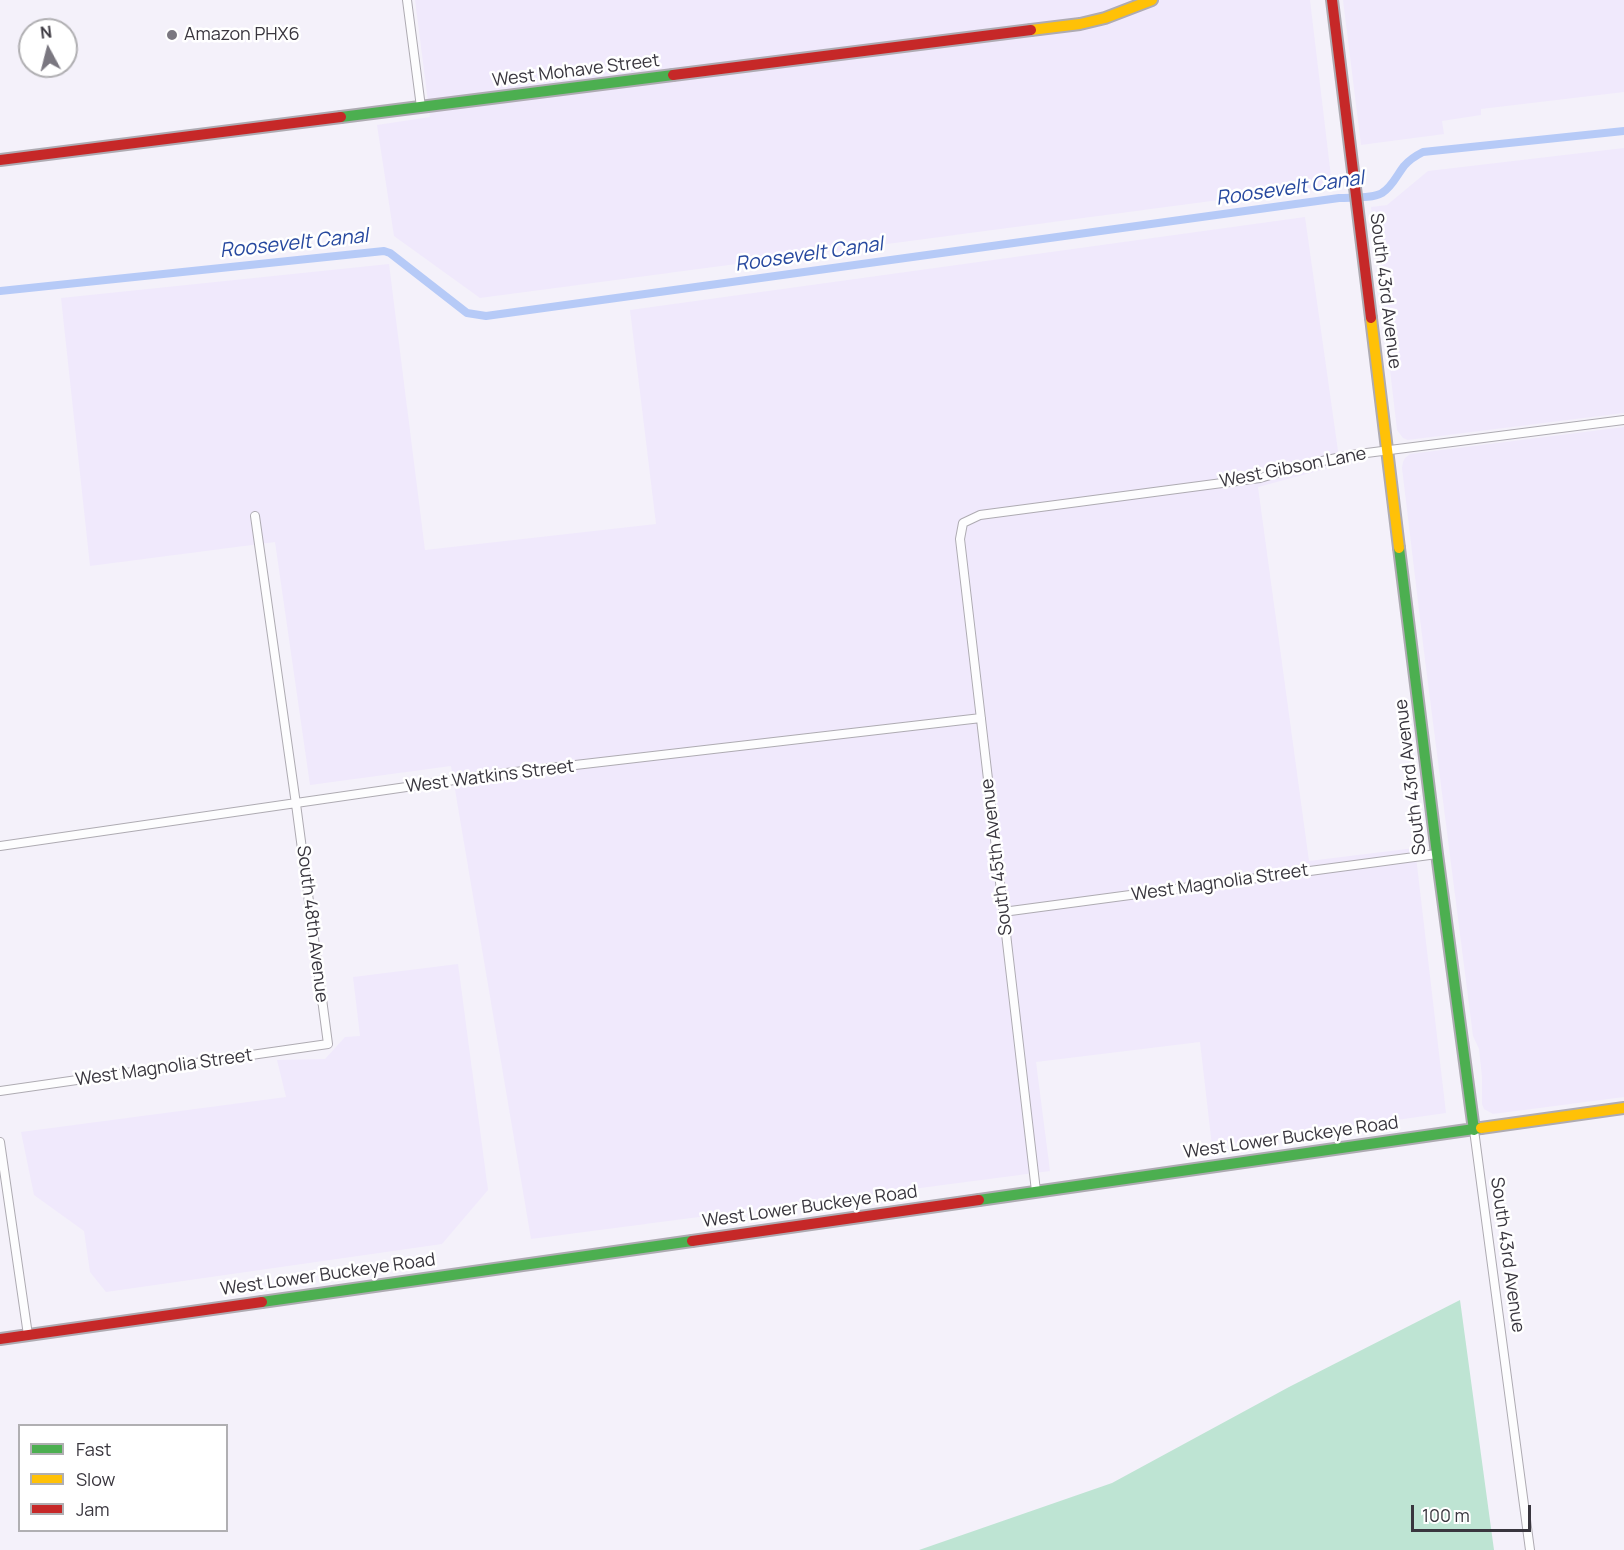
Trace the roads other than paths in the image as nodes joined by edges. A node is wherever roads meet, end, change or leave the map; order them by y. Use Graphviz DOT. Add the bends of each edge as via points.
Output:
graph roads {
  1 [pos="407,0"];
  2 [pos="1152,0"];
  3 [pos="1332,0"];
  4 [pos="421,107"];
  5 [pos="0,160"];
  6 [pos="1624,420"];
  7 [pos="1388,450"];
  8 [pos="255,516"];
  9 [pos="963,523"];
  10 [pos="981,718"];
  11 [pos="296,804"];
  12 [pos="0,846"];
  13 [pos="1437,854"];
  14 [pos="1003,912"];
  15 [pos="328,1044"];
  16 [pos="0,1092"];
  17 [pos="1624,1108"];
  18 [pos="1474,1130"];
  19 [pos="0,1142"];
  20 [pos="1036,1191"];
  21 [pos="28,1335"];
  22 [pos="0,1339"];
  23 [pos="1530,1550"];
  1 -- 4 [label="street"];
  2 -- 4 [label="main road, West Mohave Street" via="1080,24"];
  3 -- 7 [label="main road, South 43rd Avenue"];
  4 -- 5 [label="main road, West Mohave Street"];
  6 -- 7 [label="street, West Gibson Lane"];
  7 -- 9 [label="street, West Gibson Lane" via="1308,464 1260,478 980,516"];
  7 -- 13 [label="main road, South 43rd Avenue"];
  8 -- 11 [label="street, South 48th Avenue"];
  9 -- 10 [label="street, South 45th Avenue" via="960,539"];
  10 -- 11 [label="street, West Watkins Street" via="489,776"];
  10 -- 14 [label="street, South 45th Avenue"];
  11 -- 12 [label="street, West Watkins Street"];
  11 -- 15 [label="street, South 48th Avenue"];
  13 -- 14 [label="street, West Magnolia Street"];
  13 -- 18 [label="main road, South 43rd Avenue"];
  14 -- 20 [label="street, South 45th Avenue"];
  15 -- 16 [label="street, West Magnolia Street"];
  17 -- 18 [label="main road, West Lower Buckeye Road"];
  18 -- 20 [label="main road, West Lower Buckeye Road"];
  18 -- 23 [label="street, South 43rd Avenue"];
  19 -- 21 [label="street"];
  20 -- 21 [label="main road, West Lower Buckeye Road"];
  21 -- 22 [label="main road, West Lower Buckeye Road"];
}
